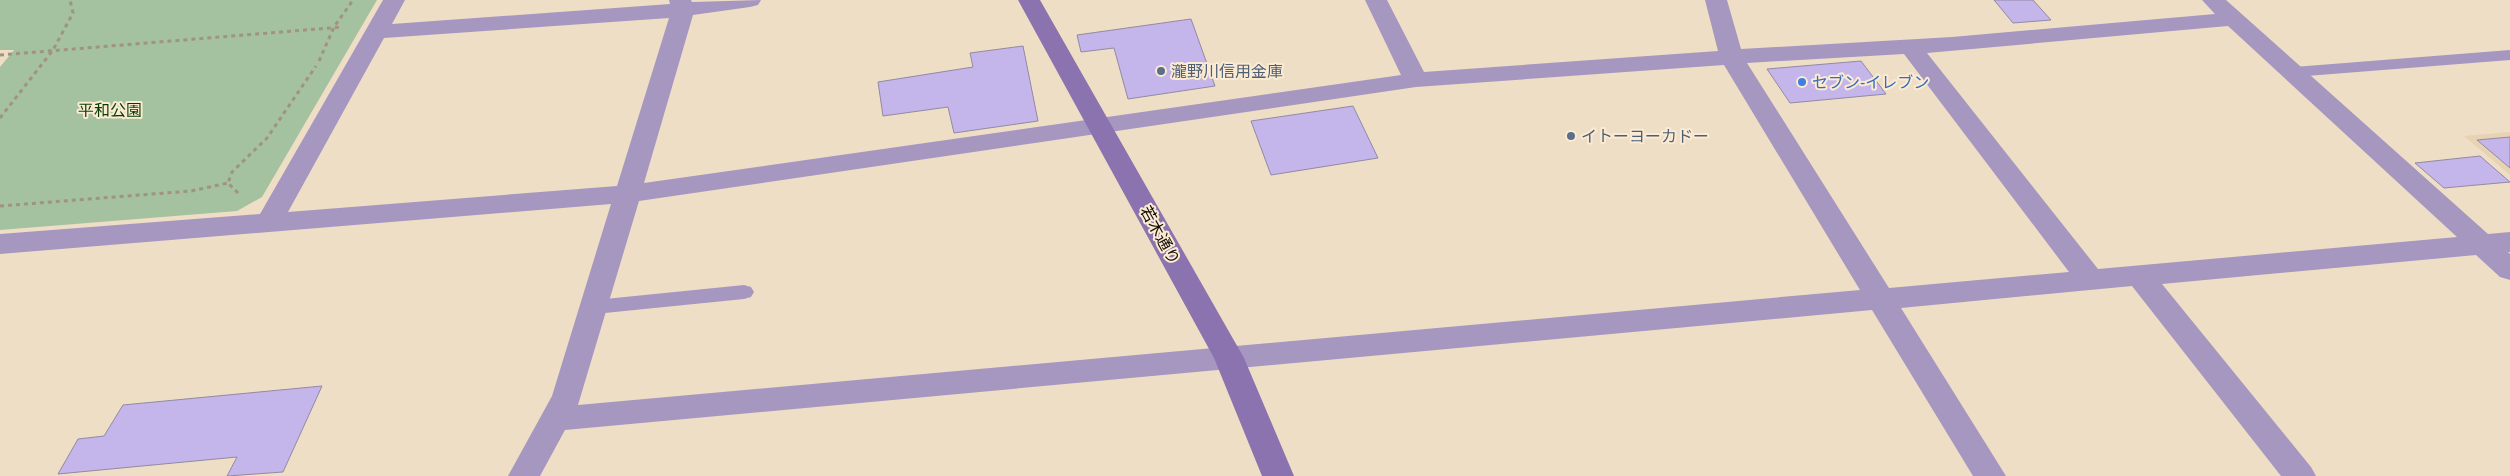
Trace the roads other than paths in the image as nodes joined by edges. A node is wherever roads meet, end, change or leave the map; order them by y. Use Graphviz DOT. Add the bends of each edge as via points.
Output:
graph roads {
  1 [pos="394,0"];
  2 [pos="750,0"];
  3 [pos="1028,0"];
  4 [pos="1376,0"];
  5 [pos="1716,0"];
  6 [pos="2213,0"];
  7 [pos="682,5"];
  8 [pos="2234,19"];
  9 [pos="377,28"];
  10 [pos="1910,46"];
  11 [pos="2510,55"];
  12 [pos="1731,57"];
  13 [pos="2294,72"];
  14 [pos="1416,80"];
  15 [pos="1099,127"];
  16 [pos="628,194"];
  17 [pos="269,222"];
  18 [pos="2510,242"];
  19 [pos="0,244"];
  20 [pos="2482,244"];
  21 [pos="2510,270"];
  22 [pos="2139,275"];
  23 [pos="2091,280"];
  24 [pos="744,292"];
  25 [pos="1882,299"];
  26 [pos="595,307"];
  27 [pos="1229,358"];
  28 [pos="555,419"];
  29 [pos="524,476"];
  30 [pos="1278,476"];
  31 [pos="1990,476"];
  32 [pos="2300,476"];
  1 -- 9 [label="street"];
  2 -- 7 [label="street"];
  3 -- 15 [label="street, 若木通り"];
  4 -- 14 [label="street"];
  5 -- 12 [label="street"];
  6 -- 8 [label="street"];
  7 -- 9 [label="street"];
  7 -- 16 [label="street"];
  8 -- 10 [label="street"];
  8 -- 13 [label="street"];
  9 -- 17 [label="street"];
  10 -- 12 [label="street"];
  10 -- 23 [label="street"];
  11 -- 13 [label="lane"];
  12 -- 14 [label="street"];
  12 -- 25 [label="street"];
  13 -- 20 [label="street"];
  14 -- 15 [label="street"];
  15 -- 16 [label="street"];
  15 -- 27 [label="street, 若木通り"];
  16 -- 17 [label="street"];
  16 -- 26 [label="street"];
  17 -- 19 [label="street"];
  18 -- 20 [label="street"];
  20 -- 21 [label="street"];
  20 -- 22 [label="street"];
  22 -- 23 [label="street"];
  22 -- 32 [label="street"];
  23 -- 25 [label="street"];
  24 -- 26 [label="lane"];
  25 -- 27 [label="street"];
  25 -- 31 [label="street"];
  26 -- 28 [label="street" via="567,397"];
  27 -- 28 [label="street"];
  27 -- 30 [label="street, 若木通り"];
  28 -- 29 [label="street"];
}
